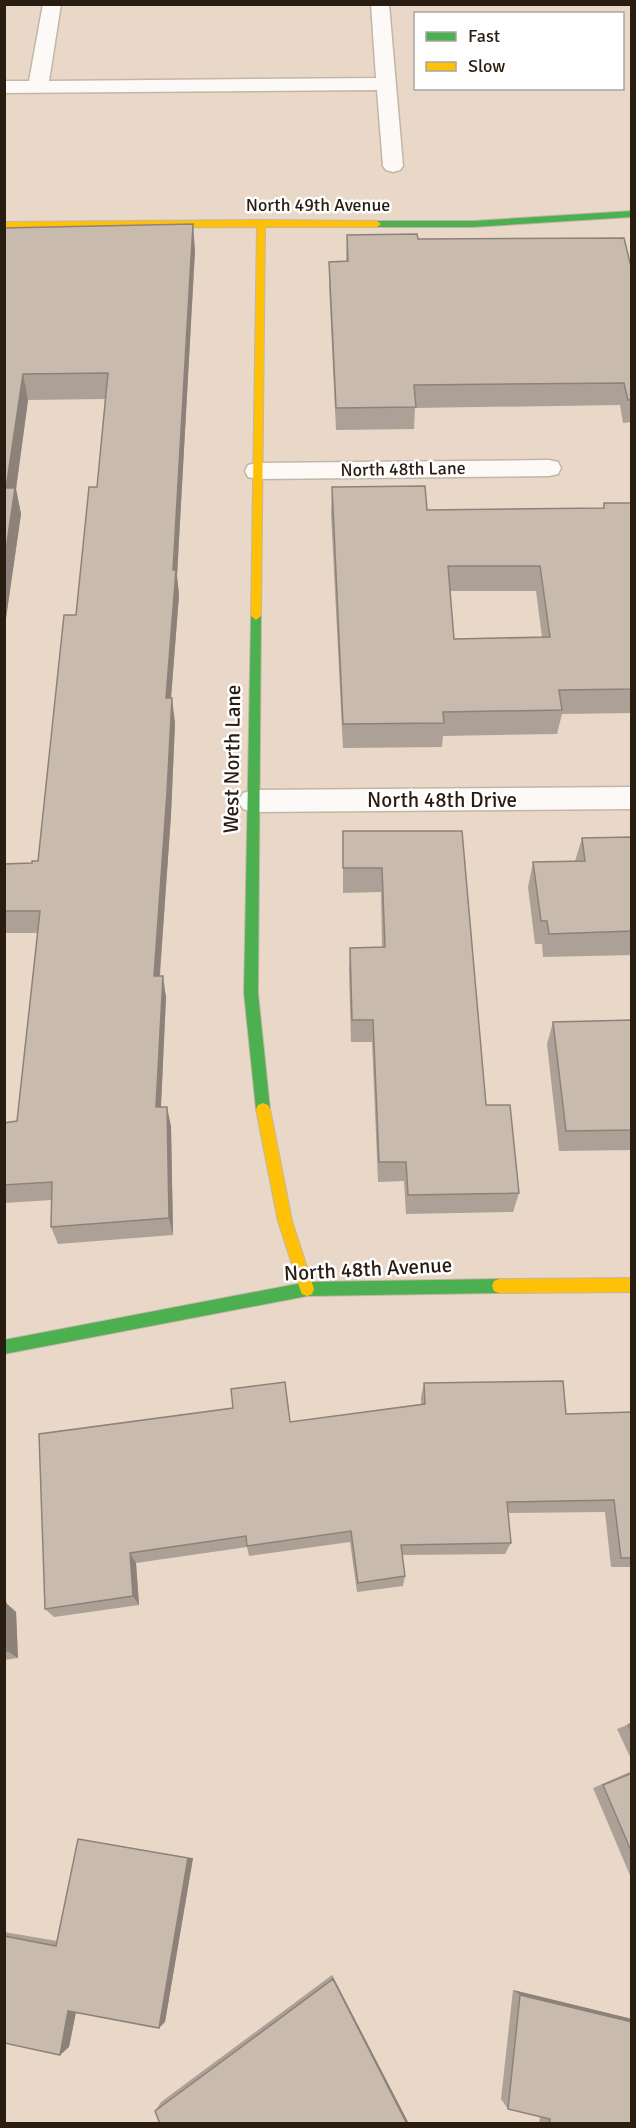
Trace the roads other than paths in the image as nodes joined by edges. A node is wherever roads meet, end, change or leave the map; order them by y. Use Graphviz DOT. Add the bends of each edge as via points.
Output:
graph roads {
  1 [pos="52,4"];
  2 [pos="380,4"];
  3 [pos="386,84"];
  4 [pos="4,87"];
  5 [pos="38,87"];
  6 [pos="393,166"];
  7 [pos="632,214"];
  8 [pos="261,223"];
  9 [pos="4,225"];
  10 [pos="549,468"];
  11 [pos="256,471"];
  12 [pos="632,798"];
  13 [pos="253,801"];
  14 [pos="632,1284"];
  15 [pos="307,1289"];
  16 [pos="4,1347"];
  1 -- 5 [label="street"];
  2 -- 3 [label="street"];
  3 -- 5 [label="street"];
  3 -- 6 [label="street"];
  4 -- 5 [label="street"];
  7 -- 8 [label="street, North 49th Avenue" via="473,224"];
  8 -- 9 [label="street, North 49th Avenue"];
  8 -- 11 [label="street, West North Lane"];
  10 -- 11 [label="street, North 48th Lane"];
  11 -- 13 [label="street, West North Lane"];
  12 -- 13 [label="street, North 48th Drive"];
  13 -- 15 [label="street, West North Lane" via="251,993 261,1098 285,1221"];
  14 -- 15 [label="street, North 48th Avenue"];
  15 -- 16 [label="street, North 48th Avenue"];
}
